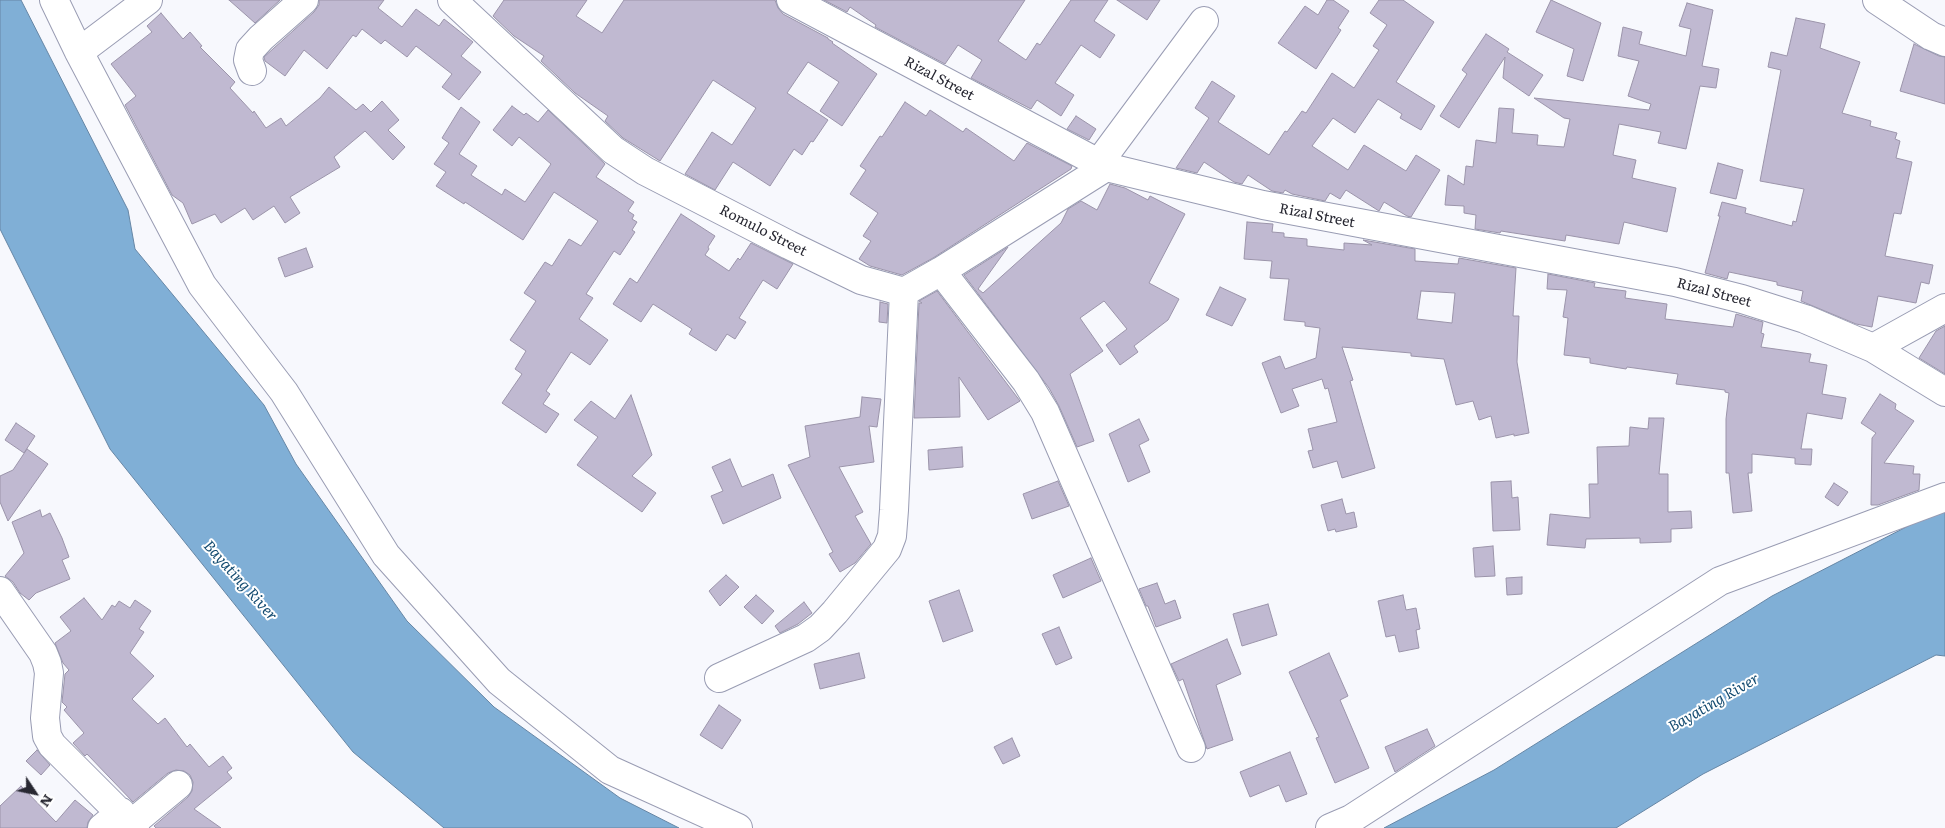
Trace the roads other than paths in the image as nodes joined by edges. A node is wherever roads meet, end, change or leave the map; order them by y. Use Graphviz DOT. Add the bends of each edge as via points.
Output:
graph roads {
  1 [pos="54,0"];
  2 [pos="148,0"];
  3 [pos="304,0"];
  4 [pos="452,0"];
  5 [pos="791,0"];
  6 [pos="1876,0"];
  7 [pos="1204,22"];
  8 [pos="1945,42"];
  9 [pos="78,52"];
  10 [pos="252,71"];
  11 [pos="1102,165"];
  12 [pos="940,271"];
  13 [pos="904,292"];
  14 [pos="1945,308"];
  15 [pos="1873,348"];
  16 [pos="1945,392"];
  17 [pos="1945,497"];
  18 [pos="0,591"];
  19 [pos="719,678"];
  20 [pos="1191,748"];
  21 [pos="178,785"];
  22 [pos="122,823"];
  23 [pos="738,828"];
  24 [pos="1330,828"];
  1 -- 9 [label="street"];
  2 -- 9 [label="street"];
  3 -- 10 [label="street" via="250,50 248,60"];
  4 -- 13 [label="street, Romulo Street" via="613,150 645,171 861,280"];
  5 -- 11 [label="street, Rizal Street"];
  6 -- 8 [label="street"];
  7 -- 11 [label="street"];
  9 -- 23 [label="street" via="202,285 284,392 386,555 498,681 610,770"];
  11 -- 12 [label="street"];
  11 -- 15 [label="street, Rizal Street" via="1263,205 1675,282 1805,319"];
  12 -- 13 [label="street"];
  12 -- 20 [label="street" via="1026,381 1046,412"];
  13 -- 19 [label="street" via="894,510 892,536 887,549 820,628 806,638"];
  14 -- 15 [label="street"];
  15 -- 16 [label="street, Rizal Street"];
  17 -- 24 [label="street" via="1720,581 1351,819"];
  18 -- 22 [label="street" via="47,663 47,736"];
  21 -- 22 [label="street"];
}
